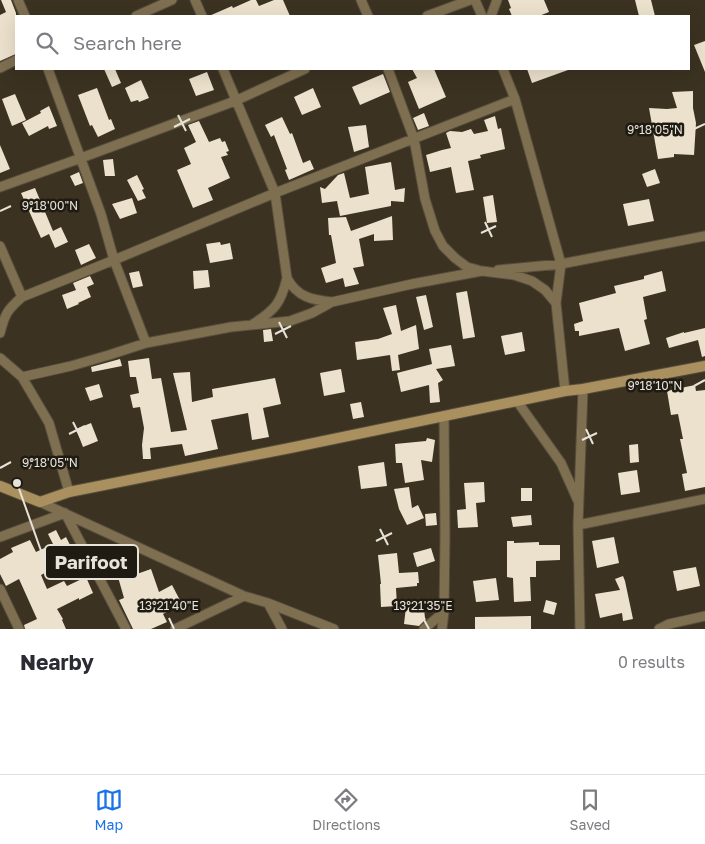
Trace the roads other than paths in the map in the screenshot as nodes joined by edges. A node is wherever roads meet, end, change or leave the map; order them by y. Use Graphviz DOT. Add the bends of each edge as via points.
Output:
graph roads {
  1 [pos="18,0"];
  2 [pos="172,0"];
  3 [pos="195,0"];
  4 [pos="361,0"];
  5 [pos="470,0"];
  6 [pos="475,0"];
  7 [pos="497,0"];
  8 [pos="25,15"];
  9 [pos="138,15"];
  10 [pos="202,15"];
  11 [pos="368,15"];
  12 [pos="430,15"];
  13 [pos="482,15"];
  14 [pos="491,15"];
  15 [pos="15,60"];
  16 [pos="0,68"];
  17 [pos="48,70"];
  18 [pos="223,70"];
  19 [pos="303,70"];
  20 [pos="388,70"];
  21 [pos="503,70"];
  22 [pos="515,99"];
  23 [pos="236,101"];
  24 [pos="414,139"];
  25 [pos="82,158"];
  26 [pos="0,187"];
  27 [pos="275,192"];
  28 [pos="705,236"];
  29 [pos="0,246"];
  30 [pos="114,260"];
  31 [pos="561,264"];
  32 [pos="482,271"];
  33 [pos="287,278"];
  34 [pos="22,297"];
  35 [pos="332,302"];
  36 [pos="556,303"];
  37 [pos="252,325"];
  38 [pos="0,333"];
  39 [pos="146,343"];
  40 [pos="0,358"];
  41 [pos="705,366"];
  42 [pos="22,377"];
  43 [pos="583,389"];
  44 [pos="565,391"];
  45 [pos="517,401"];
  46 [pos="444,416"];
  47 [pos="0,486"];
  48 [pos="69,492"];
  49 [pos="705,499"];
  50 [pos="40,502"];
  51 [pos="579,504"];
  52 [pos="65,513"];
  53 [pos="578,525"];
  54 [pos="0,537"];
  55 [pos="0,589"];
  56 [pos="244,596"];
  57 [pos="268,603"];
  58 [pos="444,612"];
  59 [pos="705,616"];
  60 [pos="19,629"];
  61 [pos="126,629"];
  62 [pos="174,629"];
  63 [pos="282,629"];
  64 [pos="334,629"];
  65 [pos="424,629"];
  66 [pos="442,629"];
  67 [pos="580,629"];
  68 [pos="659,629"];
  1 -- 8 [label="street"];
  2 -- 9 [label="street"];
  3 -- 10 [label="street"];
  4 -- 11 [label="street"];
  5 -- 12 [label="street"];
  6 -- 13 [label="street"];
  7 -- 14 [label="street"];
  15 -- 16 [label="street"];
  17 -- 25 [label="street"];
  18 -- 23 [label="street"];
  19 -- 23 [label="street"];
  20 -- 24 [label="street"];
  21 -- 22 [label="street"];
  22 -- 24 [label="street"];
  22 -- 31 [label="street"];
  23 -- 25 [label="street"];
  23 -- 27 [label="street"];
  24 -- 27 [label="street"];
  24 -- 32 [label="street" via="435,231 455,258 467,267"];
  25 -- 26 [label="street"];
  25 -- 30 [label="street"];
  27 -- 30 [label="street"];
  27 -- 33 [label="street"];
  28 -- 31 [label="street"];
  29 -- 34 [label="street"];
  30 -- 34 [label="street"];
  30 -- 39 [label="street"];
  31 -- 32 [label="street"];
  31 -- 36 [label="street"];
  32 -- 35 [label="street"];
  32 -- 36 [label="street" via="532,281"];
  33 -- 35 [label="street" via="305,297"];
  33 -- 37 [label="street" via="277,305"];
  34 -- 38 [label="street" via="4,316"];
  35 -- 37 [label="street" via="290,321"];
  36 -- 44 [label="street"];
  37 -- 39 [label="street"];
  39 -- 42 [label="street"];
  40 -- 42 [label="street"];
  41 -- 43 [label="main road"];
  42 -- 48 [label="street" via="49,423"];
  43 -- 44 [label="main road"];
  43 -- 51 [label="street"];
  44 -- 45 [label="main road"];
  45 -- 46 [label="main road"];
  45 -- 51 [label="street" via="561,464"];
  46 -- 48 [label="main road"];
  46 -- 58 [label="street"];
  47 -- 50 [label="main road"];
  48 -- 50 [label="main road"];
  49 -- 53 [label="street"];
  50 -- 52 [label="street"];
  51 -- 53 [label="street"];
  52 -- 54 [label="street"];
  52 -- 56 [label="street"];
  52 -- 61 [label="street"];
  53 -- 67 [label="street"];
  55 -- 60 [label="street"];
  56 -- 57 [label="street"];
  56 -- 62 [label="street"];
  57 -- 63 [label="street"];
  57 -- 64 [label="street"];
  58 -- 65 [label="street"];
  58 -- 66 [label="street"];
  59 -- 68 [label="street"];
}
